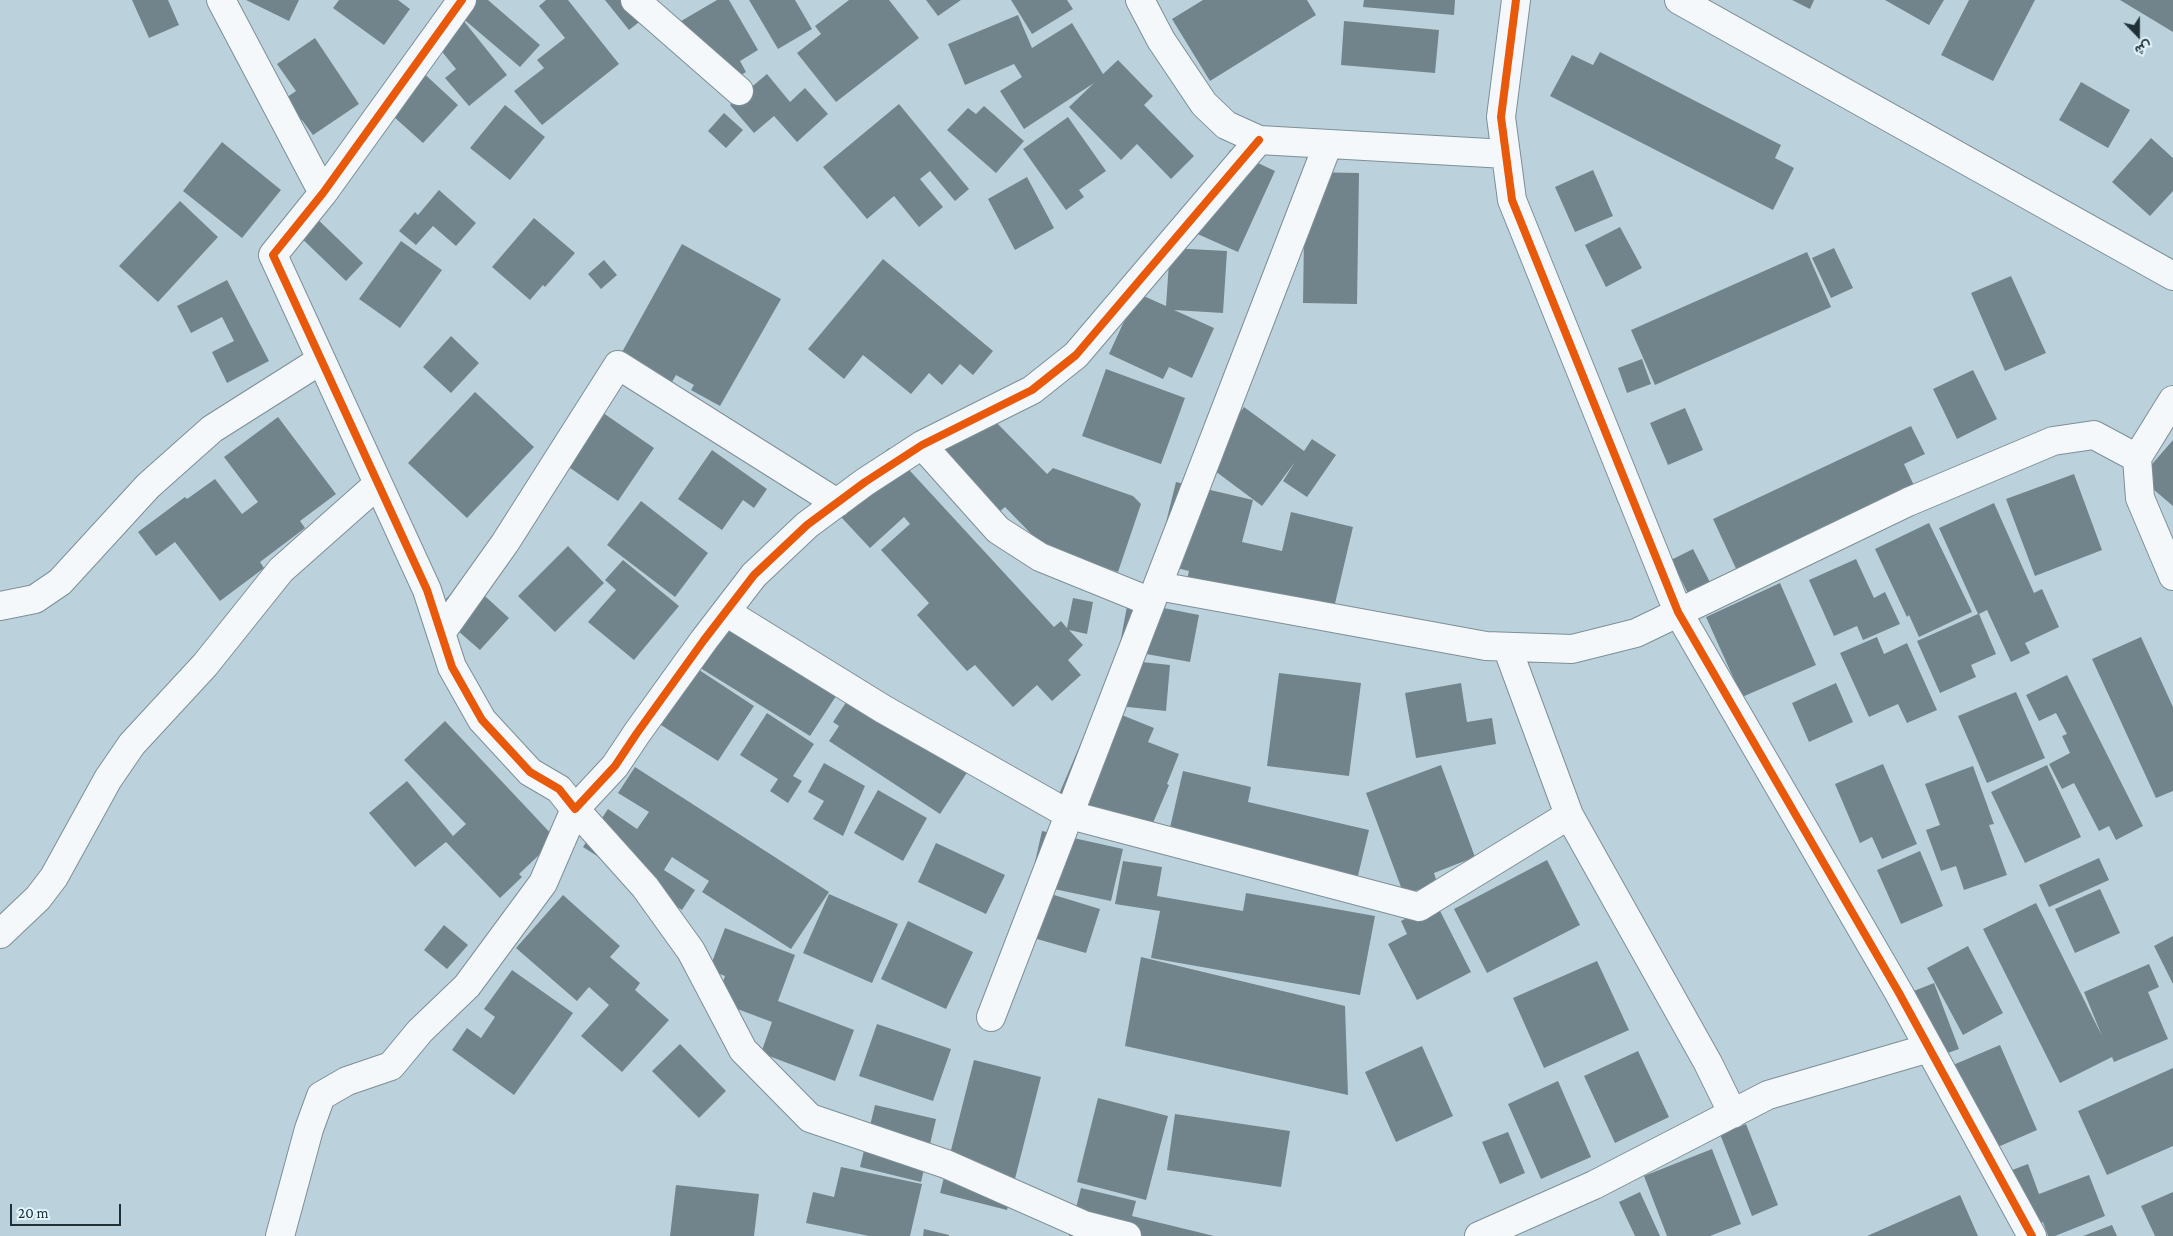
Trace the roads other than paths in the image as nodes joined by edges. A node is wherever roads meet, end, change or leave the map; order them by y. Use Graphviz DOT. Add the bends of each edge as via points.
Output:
graph roads {
  1 [pos="221,0"];
  2 [pos="462,0"];
  3 [pos="635,0"];
  4 [pos="1140,0"];
  5 [pos="1516,0"];
  6 [pos="1679,0"];
  7 [pos="739,92"];
  8 [pos="1259,140"];
  9 [pos="1328,144"];
  10 [pos="1506,154"];
  11 [pos="323,193"];
  12 [pos="2173,276"];
  13 [pos="321,360"];
  14 [pos="2173,400"];
  15 [pos="922,445"];
  16 [pos="2137,458"];
  17 [pos="378,484"];
  18 [pos="837,503"];
  19 [pos="2173,576"];
  20 [pos="1155,594"];
  21 [pos="0,606"];
  22 [pos="726,612"];
  23 [pos="1678,612"];
  24 [pos="441,633"];
  25 [pos="1506,647"];
  26 [pos="576,809"];
  27 [pos="1070,814"];
  28 [pos="1569,815"];
  29 [pos="0,934"];
  30 [pos="991,1017"];
  31 [pos="1929,1048"];
  32 [pos="1733,1114"];
  33 [pos="280,1236"];
  34 [pos="1127,1236"];
  35 [pos="1479,1236"];
  36 [pos="2032,1236"];
  1 -- 11 [label="street"];
  2 -- 11 [label="street"];
  3 -- 7 [label="street"];
  4 -- 8 [label="street" via="1161,40 1204,104 1226,126"];
  5 -- 10 [label="street" via="1501,117"];
  6 -- 12 [label="street"];
  8 -- 9 [label="street"];
  8 -- 15 [label="street" via="1076,355 1032,390"];
  9 -- 10 [label="street"];
  9 -- 20 [label="street"];
  10 -- 23 [label="street" via="1512,200"];
  11 -- 13 [label="street" via="273,255"];
  13 -- 17 [label="street"];
  13 -- 21 [label="street" via="212,429 148,486 60,582 35,599"];
  14 -- 16 [label="street"];
  15 -- 18 [label="street"];
  15 -- 20 [label="street" via="998,530 1040,557"];
  16 -- 19 [label="street" via="2140,498"];
  16 -- 23 [label="street" via="2094,435 2053,441 1908,502"];
  17 -- 24 [label="street" via="427,590"];
  17 -- 29 [label="street" via="281,570 205,665 132,744 108,779 54,877 38,898"];
  18 -- 22 [label="street" via="807,525 754,575"];
  18 -- 24 [label="street" via="618,365 505,543"];
  20 -- 25 [label="street"];
  20 -- 27 [label="street"];
  22 -- 26 [label="street" via="615,766"];
  22 -- 27 [label="street" via="883,709"];
  23 -- 25 [label="street" via="1636,634 1572,649"];
  23 -- 31 [label="street"];
  24 -- 26 [label="street" via="452,668 482,720 530,772 559,789"];
  25 -- 28 [label="street"];
  26 -- 33 [label="street" via="543,883 467,986 420,1031 391,1066 347,1081 321,1096"];
  26 -- 34 [label="street" via="645,887 691,951 744,1050 810,1118 946,1164 1084,1224"];
  27 -- 28 [label="street" via="1419,907"];
  27 -- 30 [label="street"];
  28 -- 32 [label="street" via="1708,1063"];
  31 -- 32 [label="street" via="1768,1095"];
  31 -- 36 [label="street"];
  32 -- 35 [label="street" via="1594,1185"];
}
